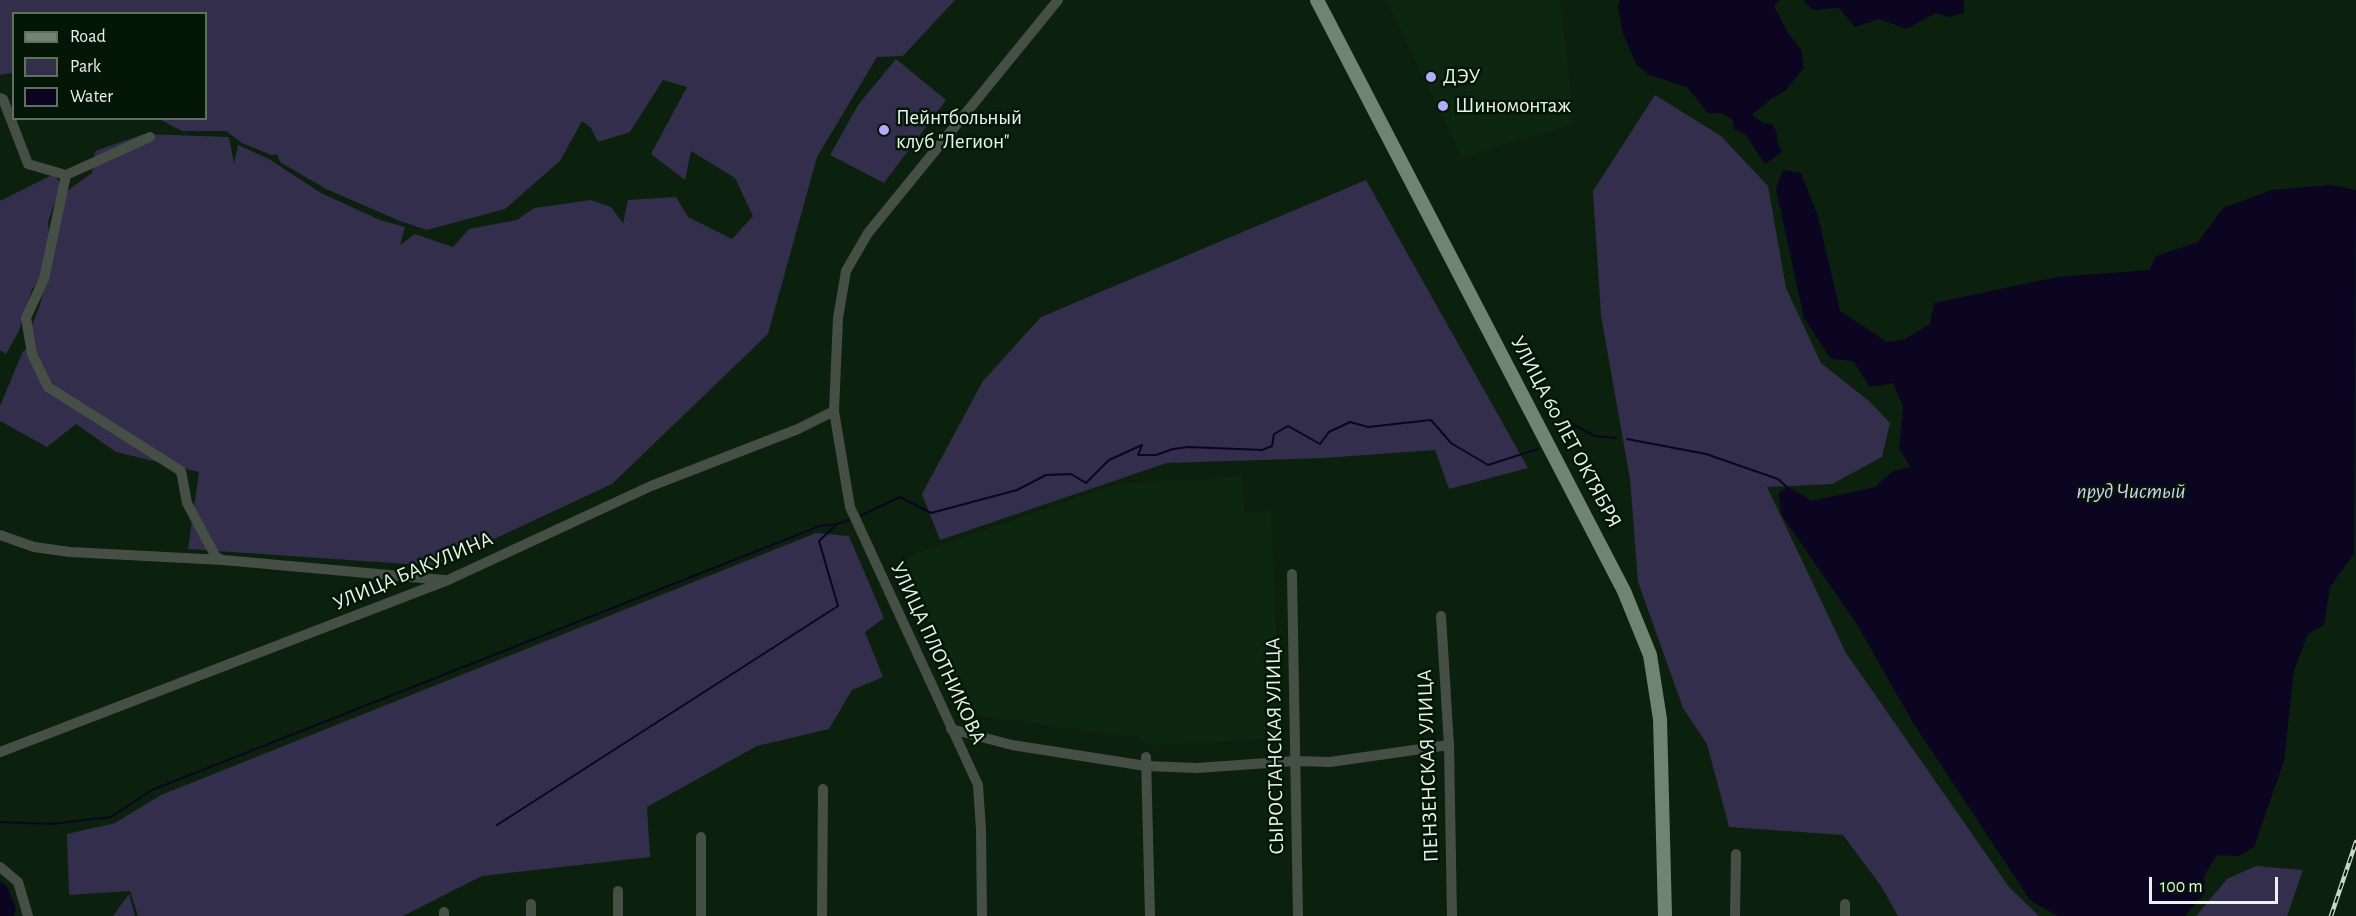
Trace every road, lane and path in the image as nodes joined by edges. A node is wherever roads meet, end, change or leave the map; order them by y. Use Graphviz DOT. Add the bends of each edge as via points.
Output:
graph roads {
  1 [pos="1058,0"];
  2 [pos="1317,0"];
  3 [pos="0,98"];
  4 [pos="150,137"];
  5 [pos="66,176"];
  6 [pos="834,411"];
  7 [pos="0,535"];
  8 [pos="223,560"];
  9 [pos="1292,574"];
  10 [pos="448,580"];
  11 [pos="1441,616"];
  12 [pos="951,729"];
  13 [pos="1449,745"];
  14 [pos="0,752"];
  15 [pos="1296,761"];
  16 [pos="1146,762"];
  17 [pos="823,789"];
  18 [pos="701,837"];
  19 [pos="1736,854"];
  20 [pos="0,867"];
  21 [pos="618,891"];
  22 [pos="531,904"];
  23 [pos="1845,904"];
  24 [pos="28,916"];
  25 [pos="531,916"];
  26 [pos="618,916"];
  27 [pos="701,916"];
  28 [pos="822,916"];
  29 [pos="982,916"];
  30 [pos="1150,916"];
  31 [pos="1298,916"];
  32 [pos="1452,916"];
  33 [pos="1665,916"];
  34 [pos="1735,916"];
  35 [pos="1845,916"];
  1 -- 6 [label="street" via="868,232 846,271 838,318"];
  2 -- 33 [label="main road, УЛИЦА 60 ЛЕТ ОКТЯБРЯ" via="1624,591 1650,655 1660,719"];
  3 -- 5 [label="street" via="28,164"];
  4 -- 5 [label="street"];
  5 -- 8 [label="street" via="44,279 26,318 32,354 48,387 182,471 187,503 216,557"];
  6 -- 10 [label="street, УЛИЦА БАКУЛИНА" via="798,429 651,486"];
  6 -- 12 [label="street, УЛИЦА ПЛОТНИКОВА" via="850,507"];
  7 -- 8 [label="street" via="34,547 70,552"];
  8 -- 10 [label="street"];
  9 -- 15 [label="street, СЫРОСТАНСКАЯ УЛИЦА"];
  10 -- 14 [label="street, УЛИЦА БАКУЛИНА"];
  11 -- 13 [label="street, ПЕНЗЕНСКАЯ УЛИЦА"];
  12 -- 16 [label="street" via="1012,745"];
  12 -- 29 [label="street, УЛИЦА ПЛОТНИКОВА" via="978,785"];
  13 -- 15 [label="street" via="1330,762"];
  13 -- 32 [label="street, ПЕНЗЕНСКАЯ УЛИЦА"];
  15 -- 16 [label="street" via="1197,768"];
  15 -- 31 [label="street, СЫРОСТАНСКАЯ УЛИЦА"];
  16 -- 30 [label="street"];
  17 -- 28 [label="street"];
  18 -- 27 [label="street"];
  19 -- 34 [label="street"];
  20 -- 24 [label="street" via="18,882"];
  21 -- 26 [label="street"];
  22 -- 25 [label="street"];
  23 -- 35 [label="street"];
}
